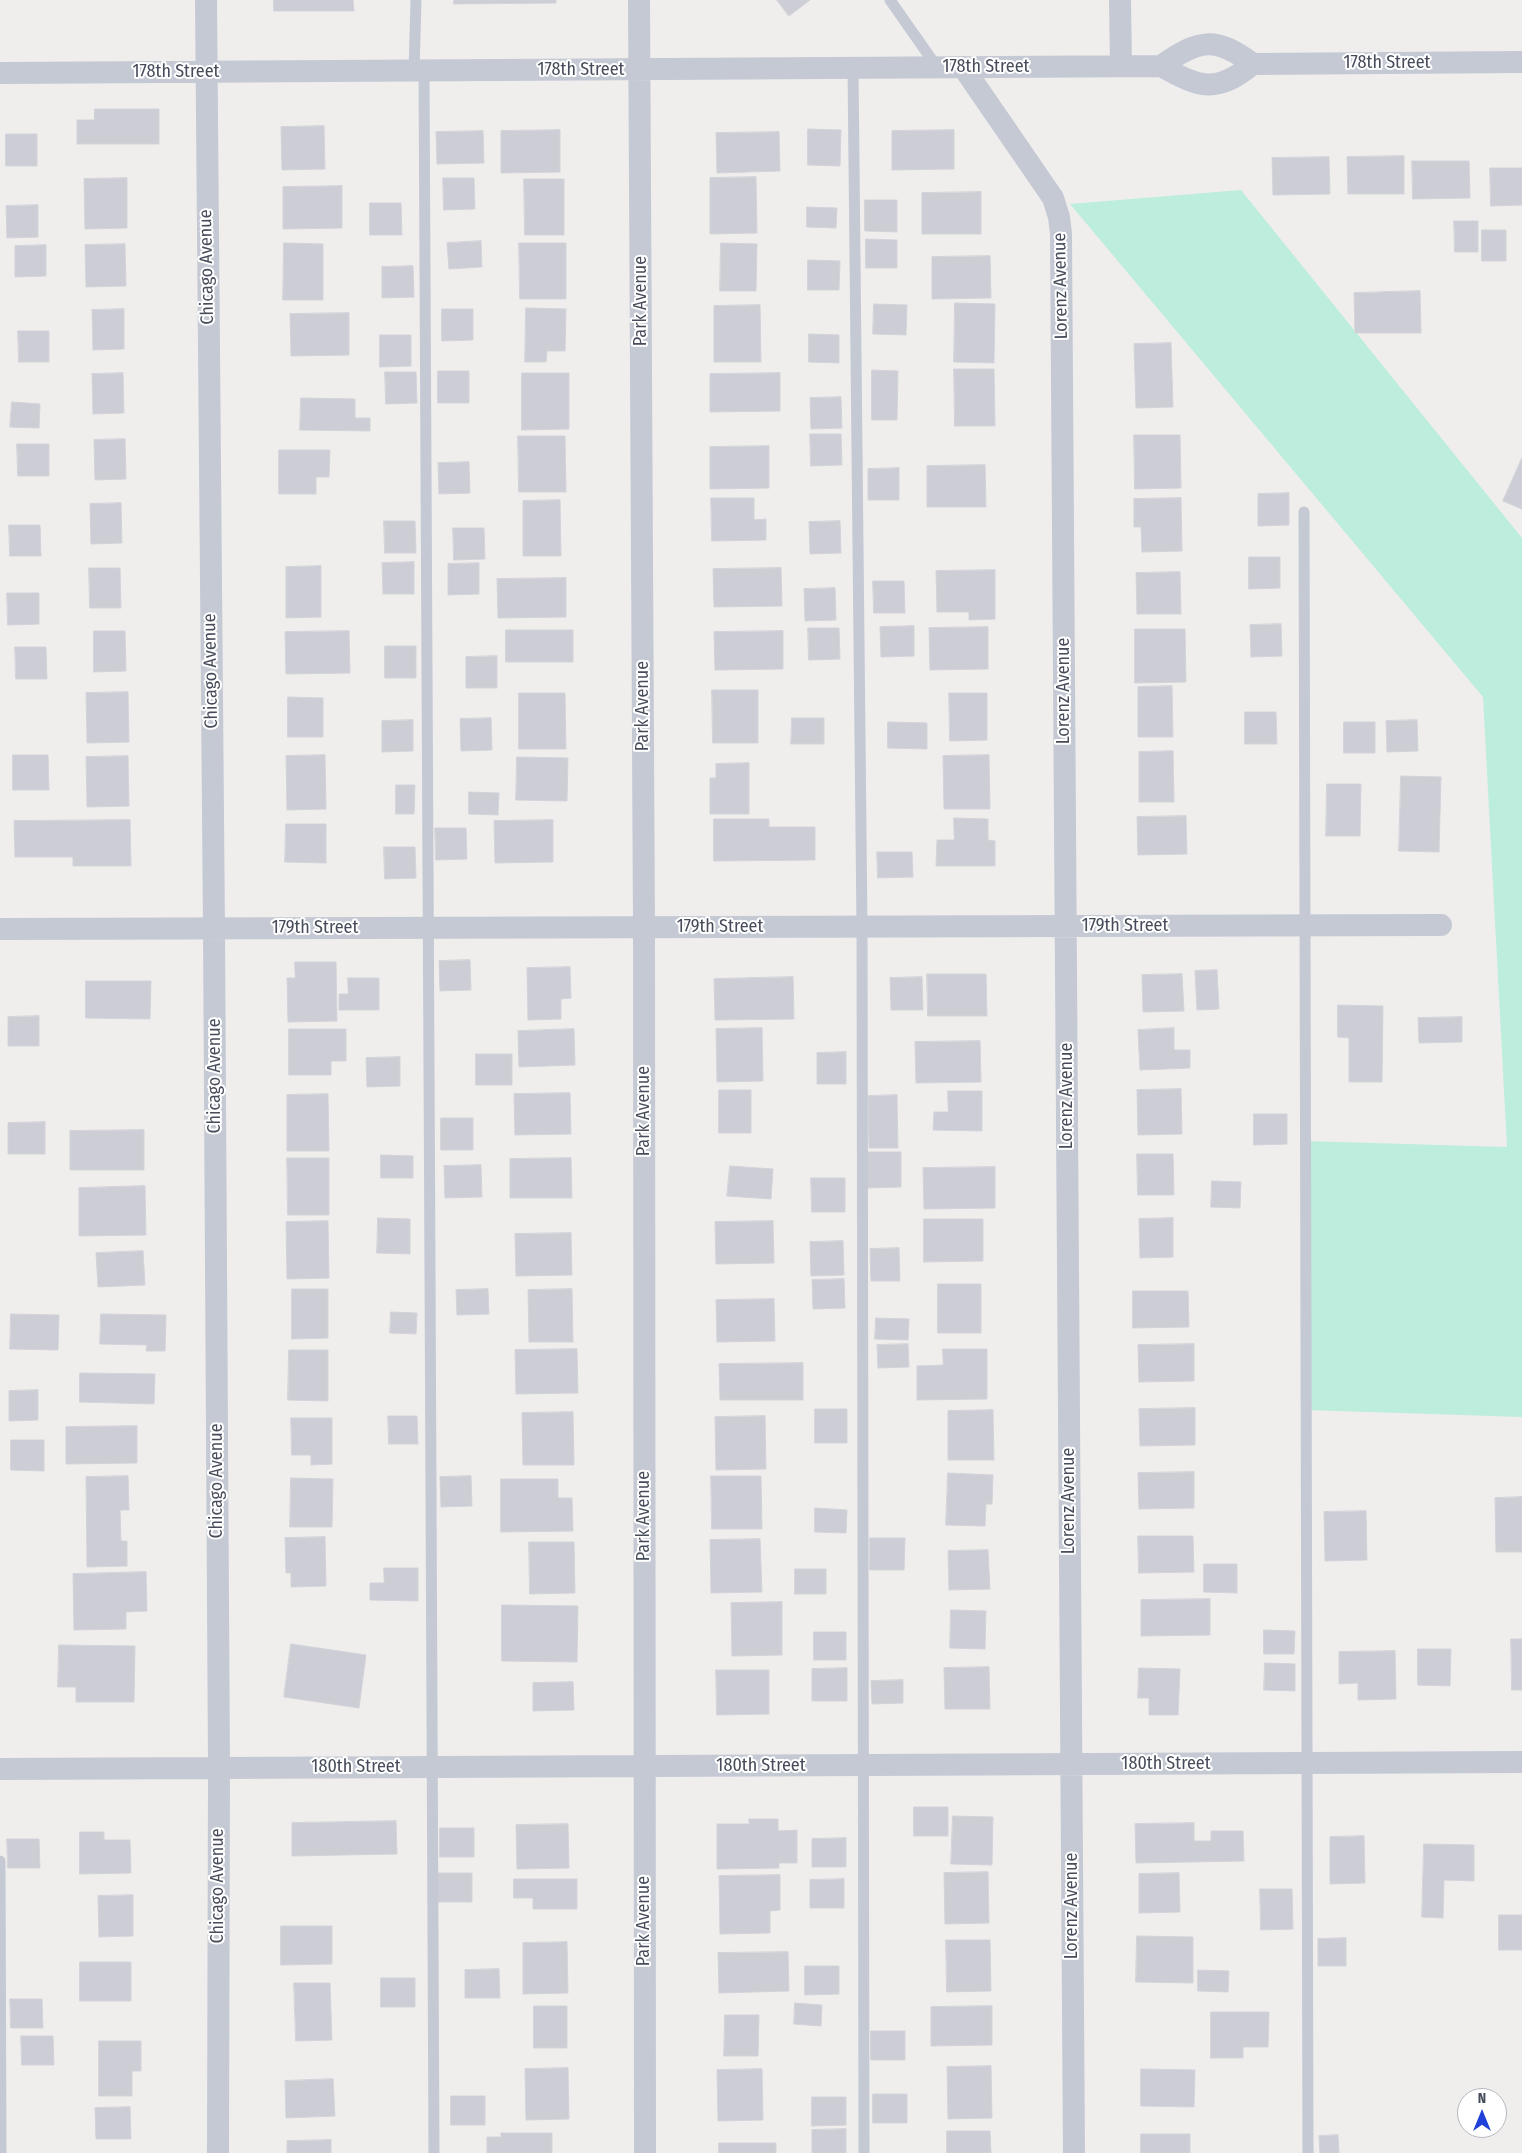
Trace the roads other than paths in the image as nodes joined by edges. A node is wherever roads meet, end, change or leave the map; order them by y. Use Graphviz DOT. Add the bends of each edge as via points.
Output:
graph roads {
  1 [pos="206,0"];
  2 [pos="416,0"];
  3 [pos="639,0"];
  4 [pos="890,0"];
  5 [pos="1120,0"];
  6 [pos="1522,62"];
  7 [pos="1253,64"];
  8 [pos="1121,66"];
  9 [pos="1161,66"];
  10 [pos="937,67"];
  11 [pos="963,67"];
  12 [pos="853,68"];
  13 [pos="640,69"];
  14 [pos="419,71"];
  15 [pos="205,72"];
  16 [pos="0,74"];
  17 [pos="1304,512"];
  18 [pos="1304,925"];
  19 [pos="1441,925"];
  20 [pos="1066,926"];
  21 [pos="644,927"];
  22 [pos="862,927"];
  23 [pos="429,928"];
  24 [pos="0,929"];
  25 [pos="214,929"];
  26 [pos="1522,1762"];
  27 [pos="1307,1763"];
  28 [pos="1071,1764"];
  29 [pos="864,1765"];
  30 [pos="644,1766"];
  31 [pos="431,1767"];
  32 [pos="219,1768"];
  33 [pos="0,1769"];
  34 [pos="0,1862"];
  35 [pos="1,2153"];
  36 [pos="218,2153"];
  37 [pos="434,2153"];
  38 [pos="645,2153"];
  39 [pos="864,2153"];
  40 [pos="1074,2153"];
  41 [pos="1308,2153"];
  1 -- 15 [label="street, Chicago Avenue"];
  2 -- 14 [label="lane"];
  3 -- 13 [label="street, Park Avenue"];
  4 -- 10 [label="lane"];
  5 -- 8 [label="street"];
  6 -- 7 [label="street, 178th Street"];
  7 -- 9 [label="street, 178th Street" via="1228,82 1210,85 1192,82"];
  7 -- 9 [label="street" via="1231,49 1208,44 1188,49"];
  8 -- 9 [label="street, 178th Street"];
  8 -- 11 [label="street, 178th Street"];
  10 -- 11 [label="street, 178th Street"];
  10 -- 12 [label="street, 178th Street"];
  11 -- 20 [label="street, Lorenz Avenue" via="1053,198 1059,217"];
  12 -- 13 [label="street, 178th Street"];
  12 -- 22 [label="lane"];
  13 -- 14 [label="street, 178th Street"];
  13 -- 21 [label="street, Park Avenue"];
  14 -- 15 [label="street, 178th Street"];
  14 -- 23 [label="lane"];
  15 -- 16 [label="street, 178th Street"];
  15 -- 25 [label="street, Chicago Avenue"];
  17 -- 18 [label="lane"];
  18 -- 19 [label="street, 179th Street"];
  18 -- 20 [label="street, 179th Street"];
  18 -- 27 [label="lane"];
  20 -- 22 [label="street, 179th Street"];
  20 -- 28 [label="street, Lorenz Avenue"];
  21 -- 22 [label="street, 179th Street"];
  21 -- 23 [label="street, 179th Street"];
  21 -- 30 [label="street, Park Avenue"];
  22 -- 29 [label="lane"];
  23 -- 25 [label="street, 179th Street"];
  23 -- 31 [label="lane"];
  24 -- 25 [label="street, 179th Street"];
  25 -- 32 [label="street, Chicago Avenue"];
  26 -- 27 [label="street, 180th Street"];
  27 -- 28 [label="street, 180th Street"];
  27 -- 41 [label="lane"];
  28 -- 29 [label="street, 180th Street"];
  28 -- 40 [label="street, Lorenz Avenue"];
  29 -- 30 [label="street, 180th Street"];
  29 -- 39 [label="lane"];
  30 -- 31 [label="street, 180th Street"];
  30 -- 38 [label="street, Park Avenue"];
  31 -- 32 [label="street, 180th Street"];
  31 -- 37 [label="lane"];
  32 -- 33 [label="street, 180th Street"];
  32 -- 36 [label="street, Chicago Avenue"];
  34 -- 35 [label="lane"];
}
